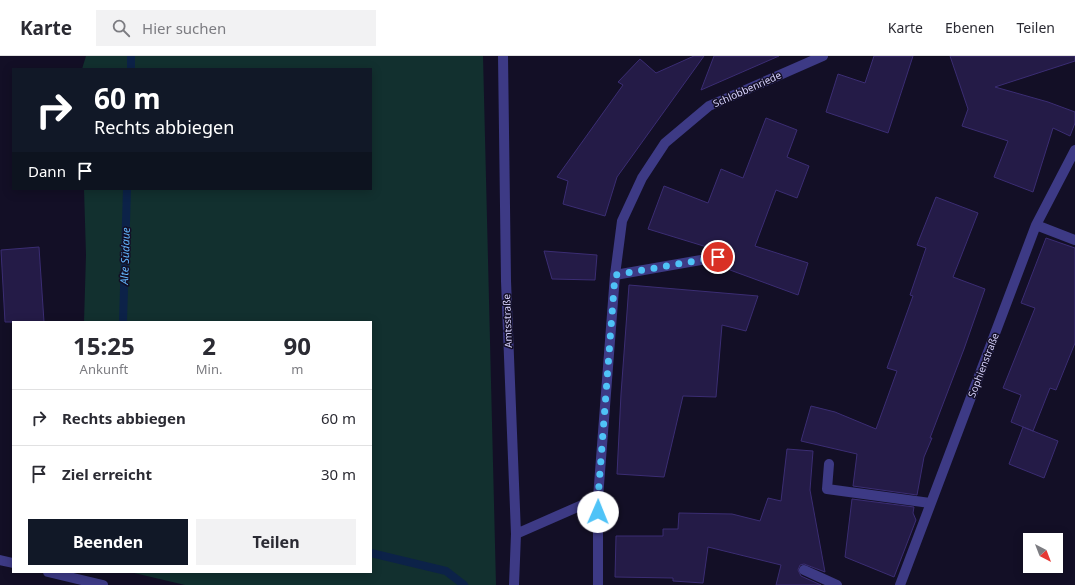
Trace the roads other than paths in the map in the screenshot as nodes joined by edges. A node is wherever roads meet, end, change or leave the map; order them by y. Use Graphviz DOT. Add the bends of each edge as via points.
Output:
graph roads {
  1 [pos="503,56"];
  2 [pos="823,56"];
  3 [pos="1075,150"];
  4 [pos="1036,225"];
  5 [pos="1075,240"];
  6 [pos="718,257"];
  7 [pos="615,275"];
  8 [pos="829,464"];
  9 [pos="598,498"];
  10 [pos="930,503"];
  11 [pos="516,534"];
  12 [pos="0,560"];
  13 [pos="12,564"];
  14 [pos="804,570"];
  15 [pos="52,573"];
  16 [pos="103,585"];
  17 [pos="514,585"];
  18 [pos="598,585"];
  19 [pos="838,585"];
  20 [pos="900,585"];
  1 -- 11 [label="street, Amtsstraße" via="506,281"];
  2 -- 7 [label="street, Schlobbenriede" via="709,106 665,143 642,178 622,221"];
  3 -- 4 [label="street, Sophienstraße"];
  4 -- 5 [label="street"];
  4 -- 10 [label="street, Sophienstraße"];
  6 -- 7 [label="street"];
  7 -- 9 [label="street, Schlobbenriede"];
  8 -- 10 [label="street" via="827,489"];
  9 -- 11 [label="street"];
  9 -- 18 [label="street, Schlobbenriede"];
  10 -- 20 [label="street, Sophienstraße"];
  11 -- 17 [label="street, Amtsstraße"];
  12 -- 13 [label="street"];
  14 -- 19 [label="street"];
  15 -- 16 [label="street"];
}
